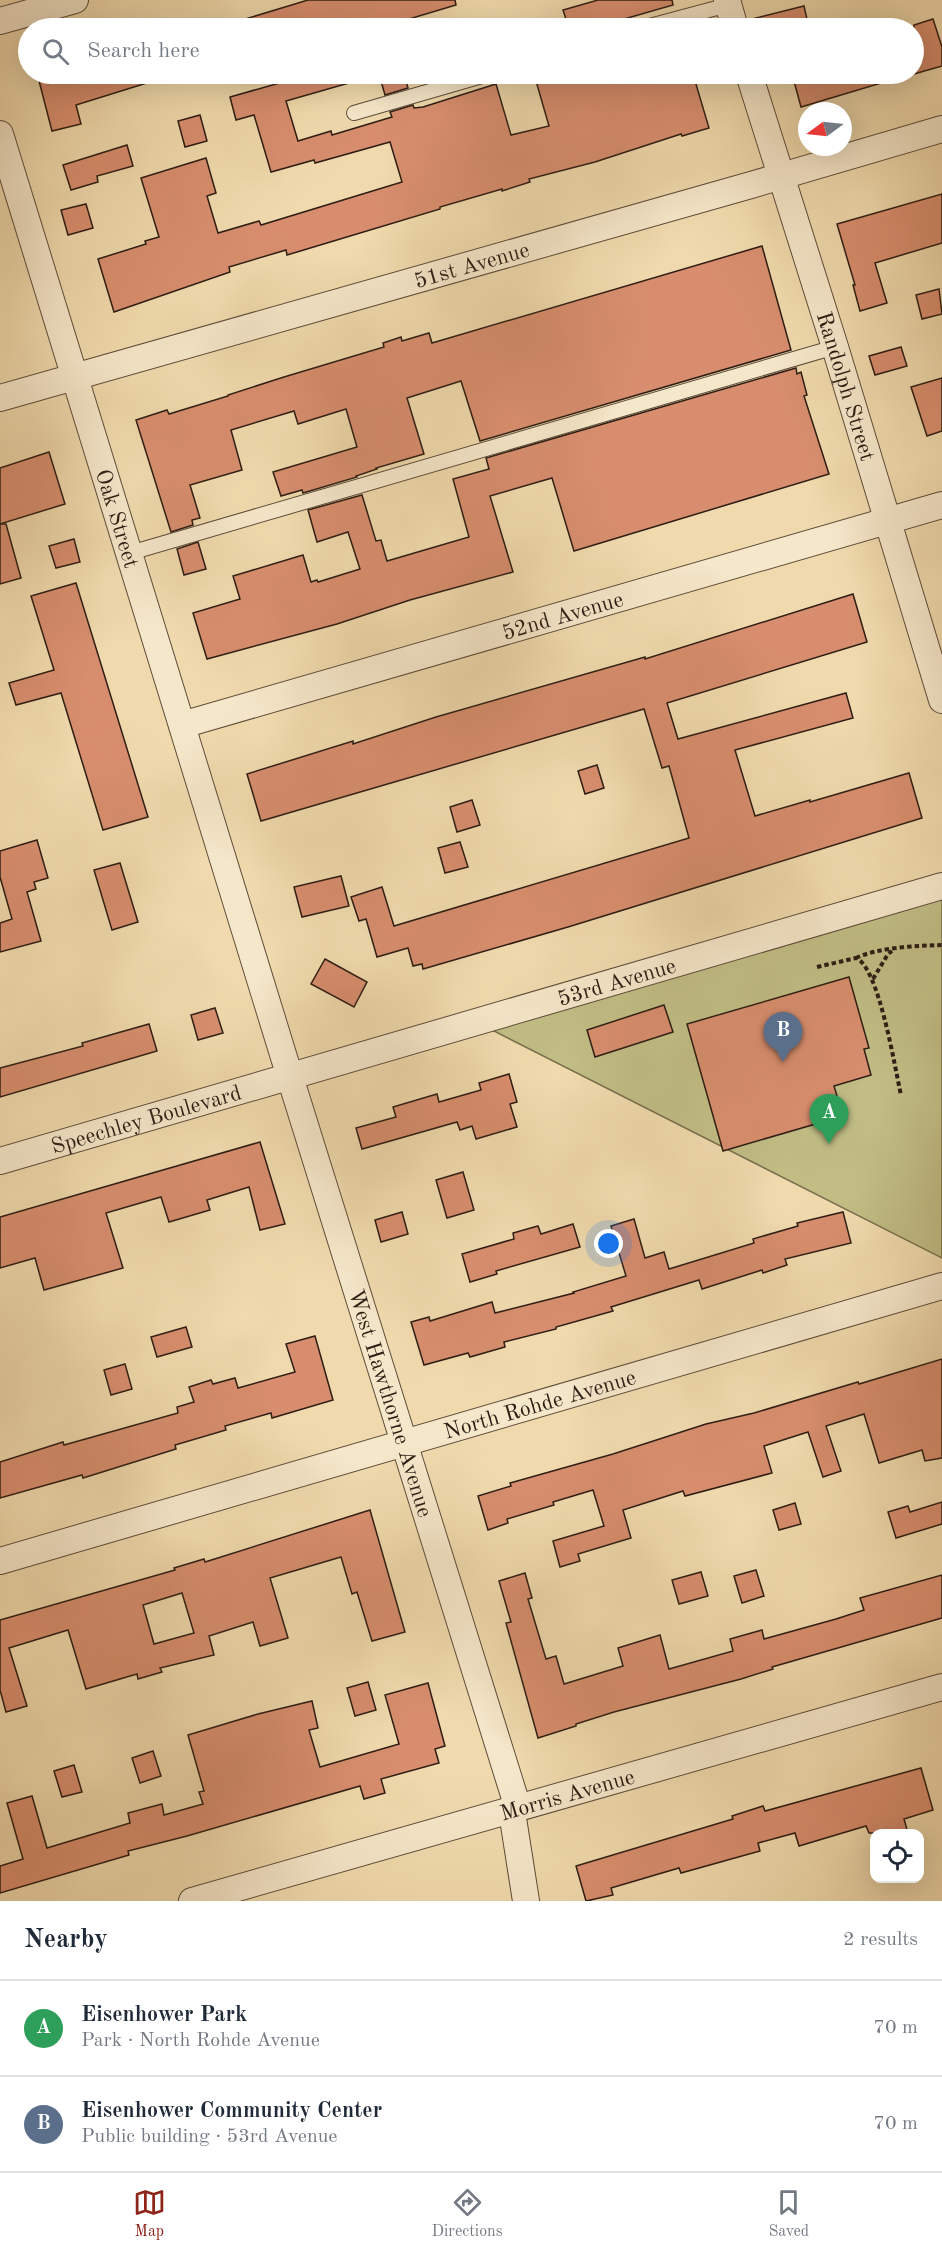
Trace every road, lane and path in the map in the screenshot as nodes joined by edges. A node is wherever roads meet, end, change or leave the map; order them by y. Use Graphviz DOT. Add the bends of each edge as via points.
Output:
graph roads {
  1 [pos="75,0"];
  2 [pos="730,11"];
  3 [pos="694,18"];
  4 [pos="0,21"];
  5 [pos="454,84"];
  6 [pos="752,84"];
  7 [pos="354,113"];
  8 [pos="942,129"];
  9 [pos="0,134"];
  10 [pos="781,177"];
  11 [pos="835,347"];
  12 [pos="75,377"];
  13 [pos="0,398"];
  14 [pos="942,505"];
  15 [pos="887,521"];
  16 [pos="130,553"];
  17 [pos="942,700"];
  18 [pos="182,725"];
  19 [pos="942,886"];
  20 [pos="238,903"];
  21 [pos="942,945"];
  22 [pos="893,950"];
  23 [pos="856,958"];
  24 [pos="817,967"];
  25 [pos="873,980"];
  26 [pos="290,1077"];
  27 [pos="901,1095"];
  28 [pos="0,1161"];
  29 [pos="942,1286"];
  30 [pos="404,1443"];
  31 [pos="0,1561"];
  32 [pos="942,1687"];
  33 [pos="518,1808"];
  34 [pos="192,1901"];
  35 [pos="526,1901"];
  1 -- 4 [label="street"];
  2 -- 3 [label="lane"];
  5 -- 7 [label="lane"];
  6 -- 10 [label="street, Randolph Street"];
  8 -- 10 [label="street, 51st Avenue"];
  9 -- 12 [label="street, Oak Street"];
  10 -- 11 [label="street, Randolph Street"];
  10 -- 12 [label="street, 51st Avenue"];
  11 -- 15 [label="street, Randolph Street"];
  11 -- 16 [label="lane"];
  12 -- 13 [label="street, 51st Avenue"];
  12 -- 16 [label="street, Oak Street"];
  14 -- 15 [label="street, 52nd Avenue"];
  15 -- 17 [label="street, Randolph Street"];
  15 -- 18 [label="street, 52nd Avenue"];
  16 -- 18 [label="street, Oak Street"];
  18 -- 20 [label="street, Oak Street"];
  19 -- 26 [label="street, 53rd Avenue"];
  20 -- 26 [label="street, West Hawthorne Avenue"];
  21 -- 22 [label="path"];
  22 -- 23 [label="path" via="882,949"];
  22 -- 25 [label="path"];
  23 -- 24 [label="path"];
  23 -- 25 [label="path" via="865,964"];
  25 -- 27 [label="path"];
  26 -- 28 [label="street, Speechley Boulevard"];
  26 -- 30 [label="street, West Hawthorne Avenue"];
  29 -- 30 [label="street, North Rohde Avenue"];
  30 -- 31 [label="street, North Rohde Avenue"];
  30 -- 33 [label="street, West Hawthorne Avenue"];
  32 -- 33 [label="street, Morris Avenue"];
  33 -- 34 [label="street, Morris Avenue"];
  33 -- 35 [label="street, West Hawthorne Avenue" via="512,1812"];
}
